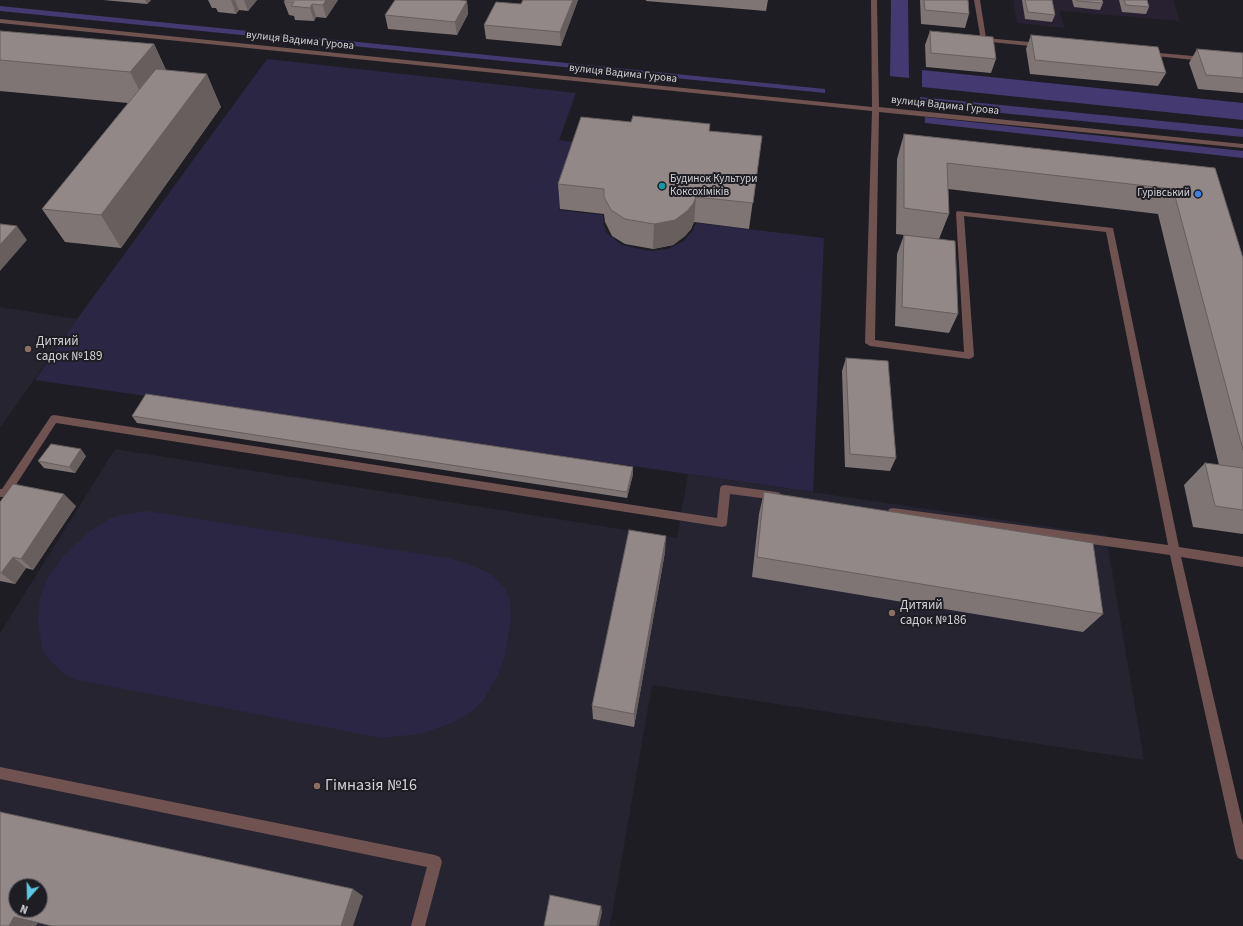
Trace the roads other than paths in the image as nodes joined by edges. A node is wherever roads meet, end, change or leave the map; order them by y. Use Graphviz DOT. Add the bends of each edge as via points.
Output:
graph roads {
  1 [pos="874,0"];
  2 [pos="977,0"];
  3 [pos="0,21"];
  4 [pos="1046,45"];
  5 [pos="1140,54"];
  6 [pos="1211,60"];
  7 [pos="876,110"];
  8 [pos="1243,146"];
  9 [pos="0,493"];
  10 [pos="787,498"];
  11 [pos="881,511"];
  12 [pos="1174,551"];
  13 [pos="1243,562"];
  14 [pos="0,773"];
  15 [pos="1243,853"];
  16 [pos="418,926"];
  1 -- 7 [label="street"];
  2 -- 4 [label="street" via="983,40"];
  3 -- 7 [label="street, вулиця Вадима Гурова"];
  5 -- 6 [label="street"];
  7 -- 8 [label="street, вулиця Вадима Гурова"];
  7 -- 12 [label="street" via="870,344 969,356 960,213 1110,230"];
  9 -- 10 [label="street" via="4,494 54,419 722,523 725,489"];
  11 -- 12 [label="street"];
  12 -- 13 [label="street"];
  12 -- 15 [label="street"];
  14 -- 16 [label="street" via="435,862"];
}
